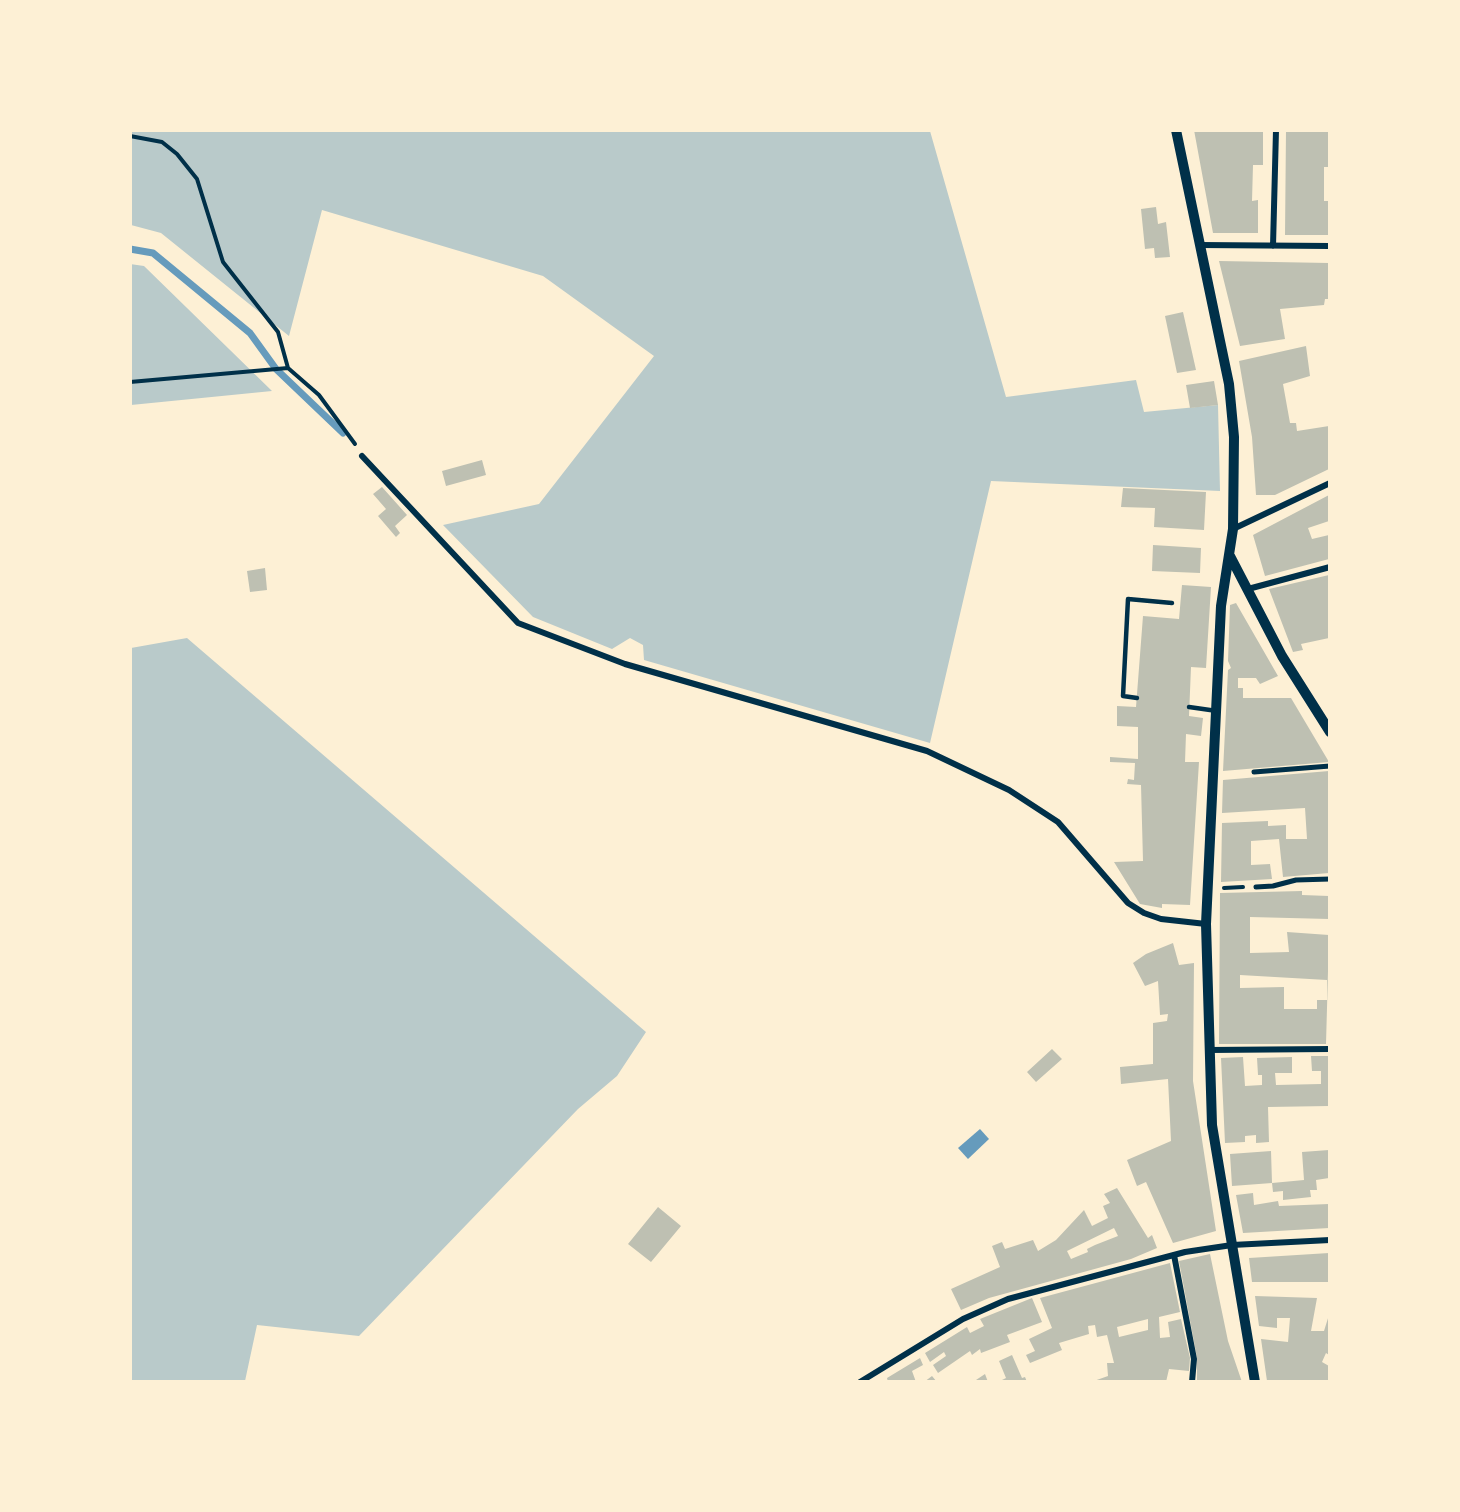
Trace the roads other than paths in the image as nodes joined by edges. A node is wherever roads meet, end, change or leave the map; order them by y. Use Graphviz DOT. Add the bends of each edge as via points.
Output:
graph roads {
  1 [pos="1176,130"];
  2 [pos="1276,130"];
  3 [pos="1200,245"];
  4 [pos="1273,246"];
  5 [pos="1329,246"];
  6 [pos="362,456"];
  7 [pos="1329,483"];
  8 [pos="1233,529"];
  9 [pos="1230,556"];
  10 [pos="1329,567"];
  11 [pos="1248,589"];
  12 [pos="1172,603"];
  13 [pos="1137,698"];
  14 [pos="1189,707"];
  15 [pos="1217,711"];
  16 [pos="1329,732"];
  17 [pos="1329,766"];
  18 [pos="1254,772"];
  19 [pos="1329,879"];
  20 [pos="1256,887"];
  21 [pos="1206,924"];
  22 [pos="1329,1049"];
  23 [pos="1209,1050"];
  24 [pos="1329,1240"];
  25 [pos="1232,1245"];
  26 [pos="1174,1255"];
  27 [pos="860,1382"];
  28 [pos="1192,1382"];
  29 [pos="1255,1382"];
  1 -- 3 [label="street"];
  2 -- 4 [label="street"];
  3 -- 4 [label="street"];
  3 -- 8 [label="street" via="1229,384 1234,436"];
  4 -- 5 [label="street"];
  6 -- 21 [label="street" via="518,623 625,664 927,751 1009,790 1058,822 1128,903 1144,913"];
  7 -- 8 [label="street"];
  8 -- 9 [label="street"];
  9 -- 11 [label="street"];
  9 -- 15 [label="street" via="1221,606"];
  10 -- 11 [label="street"];
  11 -- 16 [label="street" via="1282,656"];
  12 -- 13 [label="lane" via="1128,599 1122,696"];
  14 -- 15 [label="lane"];
  15 -- 21 [label="street"];
  17 -- 18 [label="street"];
  19 -- 20 [label="street"];
  21 -- 23 [label="street"];
  22 -- 23 [label="street"];
  23 -- 25 [label="street" via="1212,1125"];
  24 -- 25 [label="street"];
  25 -- 26 [label="street"];
  25 -- 29 [label="street"];
  26 -- 27 [label="street" via="1008,1299 963,1320"];
  26 -- 28 [label="street" via="1194,1359"];
}
